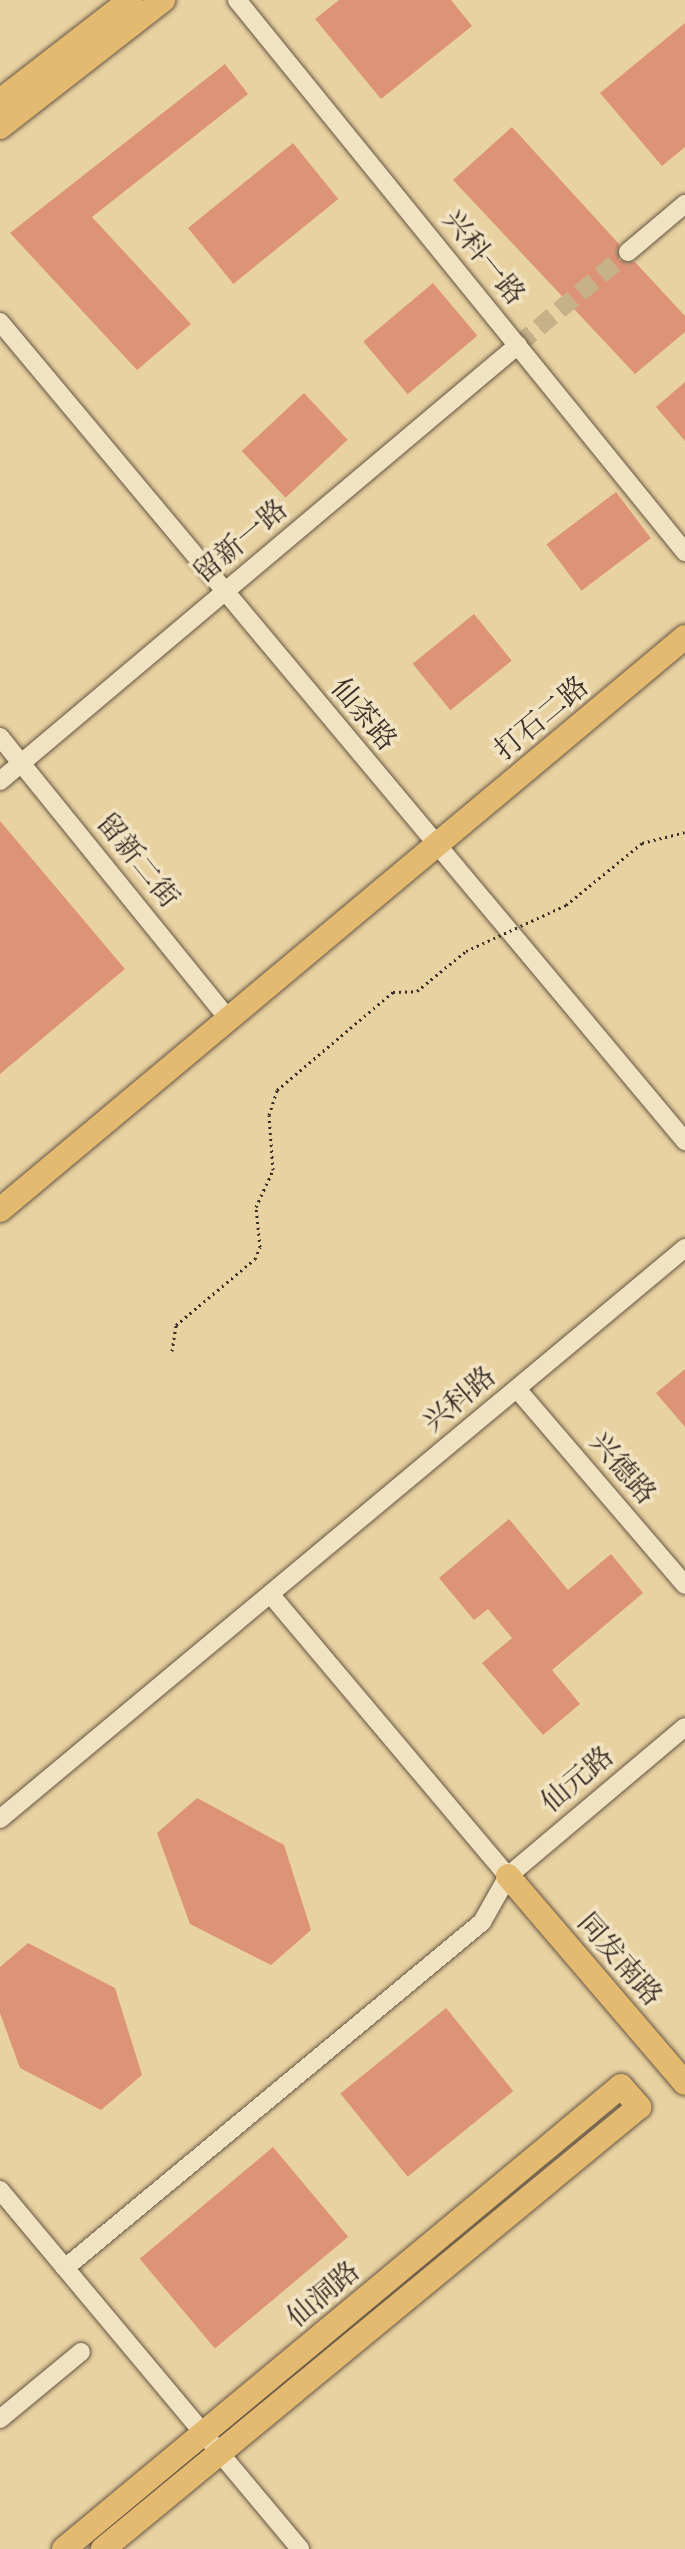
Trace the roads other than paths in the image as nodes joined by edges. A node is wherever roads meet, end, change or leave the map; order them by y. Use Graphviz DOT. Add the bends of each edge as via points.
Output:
graph roads {
  1 [pos="130,0"];
  2 [pos="163,0"];
  3 [pos="237,0"];
  4 [pos="0,101"];
  5 [pos="0,127"];
  6 [pos="685,204"];
  7 [pos="628,252"];
  8 [pos="0,322"];
  9 [pos="518,345"];
  10 [pos="685,552"];
  11 [pos="224,593"];
  12 [pos="685,637"];
  13 [pos="0,737"];
  14 [pos="21,763"];
  15 [pos="0,781"];
  16 [pos="438,847"];
  17 [pos="229,1020"];
  18 [pos="685,1141"];
  19 [pos="0,1210"];
  20 [pos="685,1248"];
  21 [pos="517,1389"];
  22 [pos="685,1585"];
  23 [pos="271,1595"];
  24 [pos="685,1727"];
  25 [pos="0,1819"];
  26 [pos="508,1876"];
  27 [pos="685,2083"];
  28 [pos="0,2190"];
  29 [pos="65,2268"];
  30 [pos="81,2352"];
  31 [pos="0,2419"];
  32 [pos="204,2434"];
  33 [pos="220,2453"];
  34 [pos="64,2549"];
  35 [pos="103,2549"];
  36 [pos="300,2549"];
  1 -- 4 [label="main road"];
  2 -- 5 [label="main road"];
  3 -- 9 [label="street, 兴科一路"];
  6 -- 7 [label="street"];
  8 -- 11 [label="street, 仙茶路"];
  9 -- 10 [label="street, 兴科一路"];
  9 -- 11 [label="street, 留新一路"];
  11 -- 14 [label="street, 留新一路"];
  11 -- 16 [label="street, 仙茶路"];
  12 -- 16 [label="main road, 打石二路"];
  13 -- 14 [label="street, 留新二街"];
  14 -- 15 [label="street, 留新一路"];
  14 -- 17 [label="street, 留新二街"];
  16 -- 17 [label="main road, 打石二路"];
  16 -- 18 [label="street, 仙茶路"];
  17 -- 19 [label="main road, 打石二路"];
  20 -- 21 [label="street, 兴科路"];
  21 -- 22 [label="street, 兴德路"];
  21 -- 23 [label="street, 兴科路"];
  23 -- 25 [label="street, 兴科路"];
  23 -- 26 [label="street"];
  24 -- 26 [label="street, 仙元路"];
  26 -- 27 [label="main road, 同发南路"];
  26 -- 29 [label="street" via="482,1922"];
  28 -- 29 [label="street"];
  29 -- 32 [label="street"];
  30 -- 31 [label="street"];
  32 -- 33 [label="street"];
  32 -- 33 [label="main road, 仙洞路" via="621,2086 639,2107"];
  32 -- 34 [label="main road, 仙洞路"];
  33 -- 35 [label="main road, 仙洞路"];
  33 -- 36 [label="street"];
}
